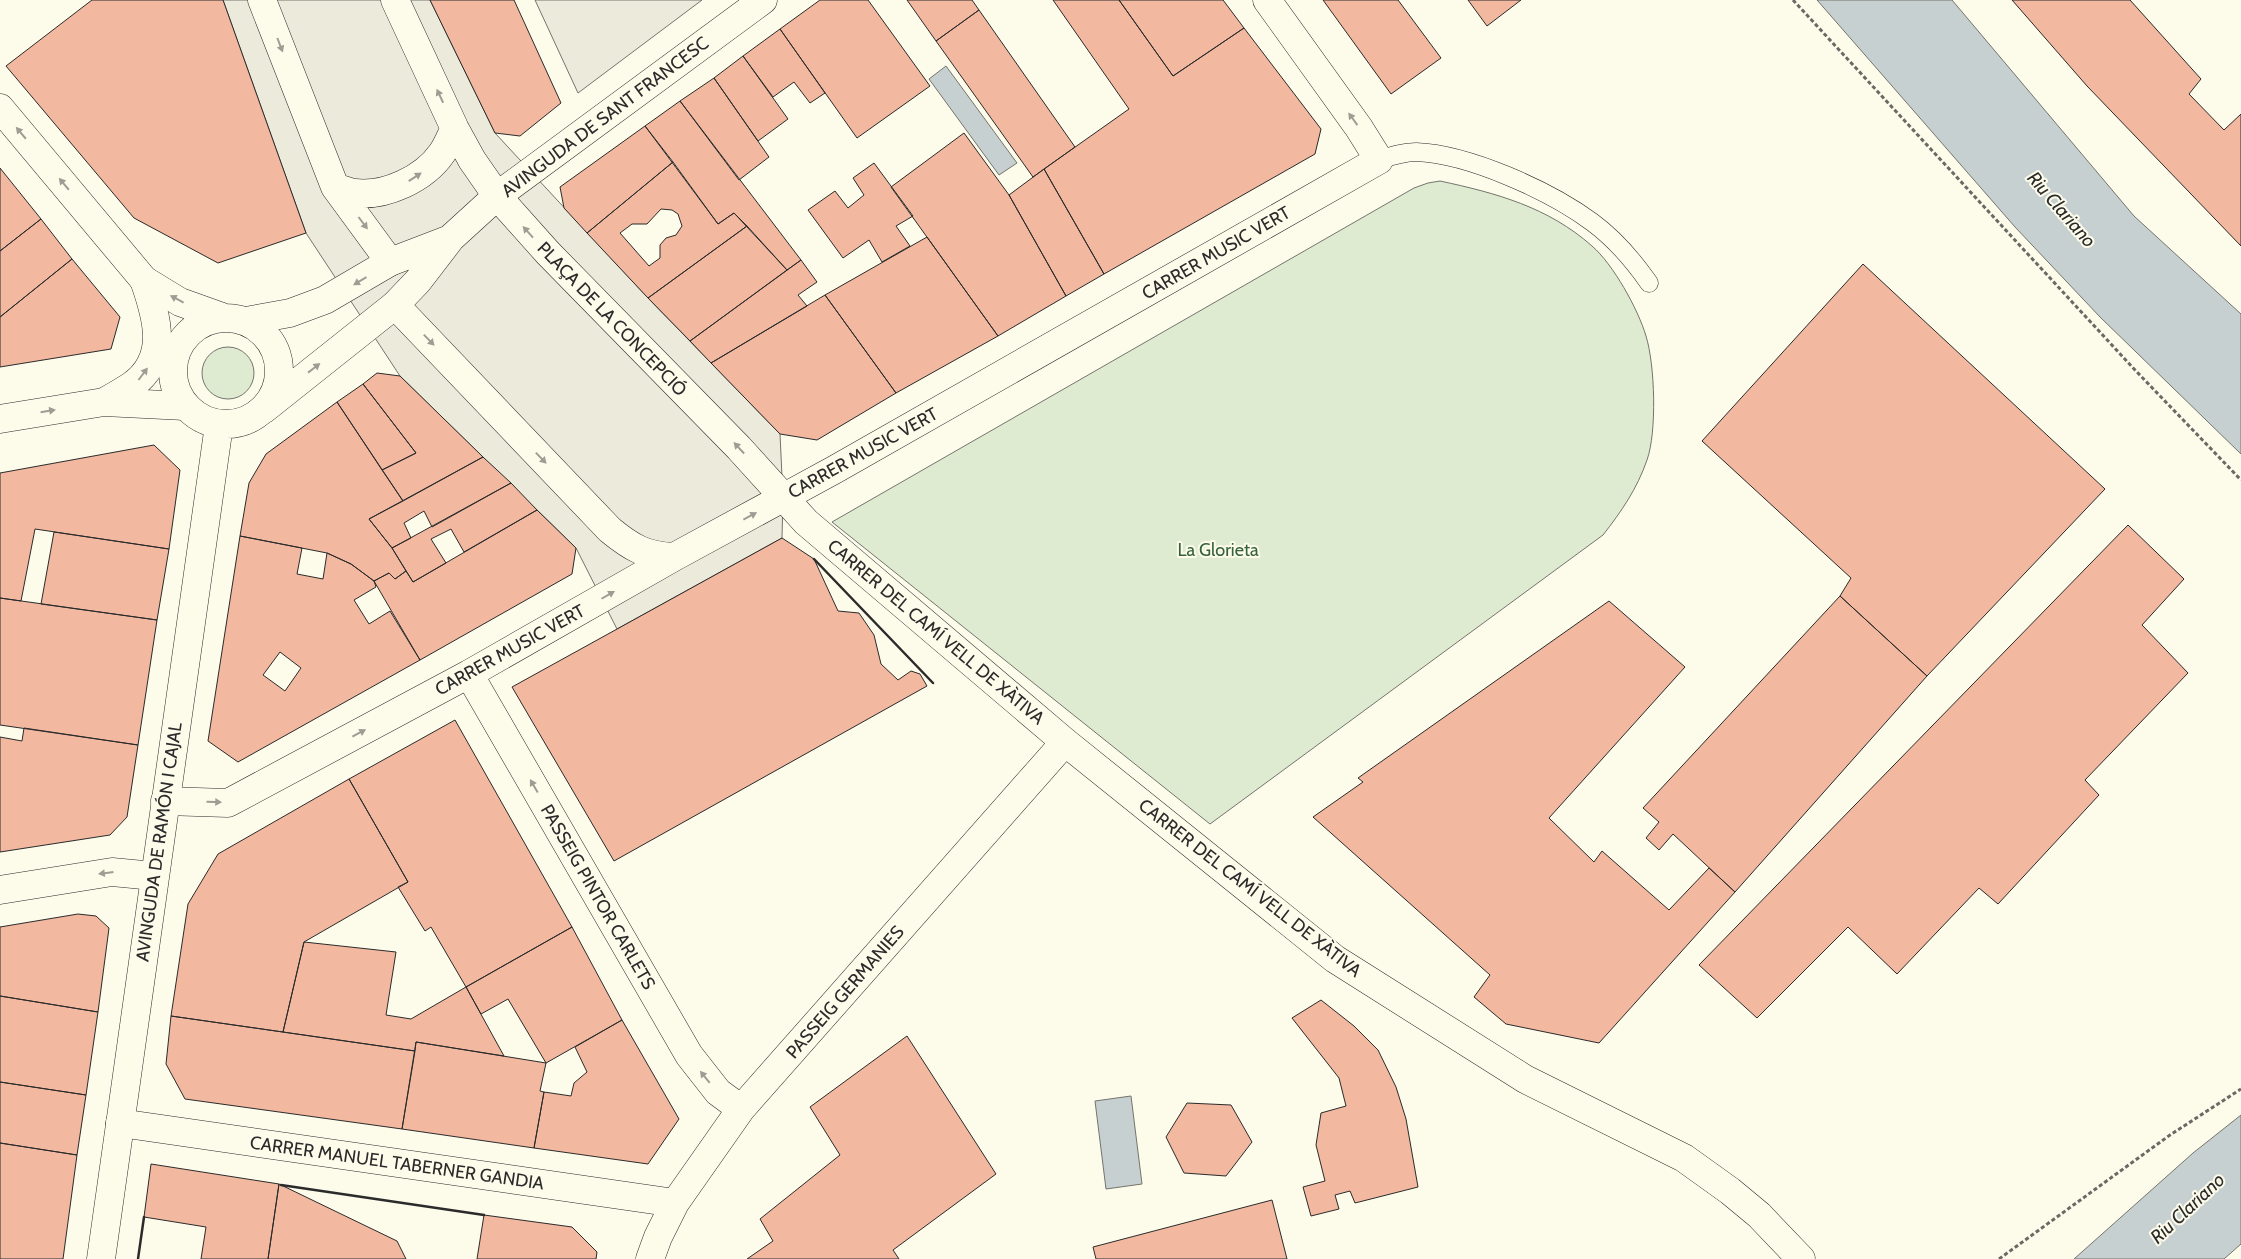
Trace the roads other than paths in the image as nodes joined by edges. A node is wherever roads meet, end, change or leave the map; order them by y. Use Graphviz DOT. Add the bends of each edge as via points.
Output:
graph roads {
  1 [pos="262,0"];
  2 [pos="395,0"];
  3 [pos="763,0"];
  4 [pos="1267,0"];
  5 [pos="0,108"];
  6 [pos="455,129"];
  7 [pos="1379,160"];
  8 [pos="336,187"];
  9 [pos="497,196"];
  10 [pos="451,238"];
  11 [pos="390,262"];
  12 [pos="144,280"];
  13 [pos="1649,283"];
  14 [pos="395,305"];
  15 [pos="234,319"];
  16 [pos="104,402"];
  17 [pos="185,406"];
  18 [pos="263,410"];
  19 [pos="0,419"];
  20 [pos="219,425"];
  21 [pos="783,498"];
  22 [pos="674,556"];
  23 [pos="469,674"];
  24 [pos="1065,742"];
  25 [pos="165,801"];
  26 [pos="154,876"];
  27 [pos="0,890"];
  28 [pos="741,1109"];
  29 [pos="120,1123"];
  30 [pos="675,1203"];
  31 [pos="100,1259"];
  32 [pos="650,1259"];
  33 [pos="1801,1259"];
  1 -- 8 [label="street, one-way"];
  6 -- 2 [label="street, PLAÇA DE LA CONCEPCIÓ, one-way"];
  3 -- 9 [label="street, AVINGUDA DE SANT FRANCESC"];
  7 -- 4 [label="street, one-way"];
  12 -- 5 [label="street, one-way"];
  8 -- 6 [label="street, one-way" via="353,193 367,193 385,191 405,183 441,154"];
  6 -- 9 [label="street, PLAÇA DE LA CONCEPCIÓ"];
  7 -- 13 [label="lane" via="1403,153 1429,154 1472,164 1521,183 1592,222 1615,242"];
  7 -- 21 [label="street, CARRER MUSIC VERT"];
  8 -- 11 [label="street, one-way"];
  9 -- 10 [label="street, AVINGUDA DE SANT FRANCESC"];
  21 -- 9 [label="street, PLAÇA DE LA CONCEPCIÓ, one-way"];
  10 -- 11 [label="street, AVINGUDA DE SANT FRANCESC"];
  10 -- 14 [label="street, AVINGUDA DE SANT FRANCESC"];
  11 -- 15 [label="street, AVINGUDA DE SANT FRANCESC, one-way" via="325,300 290,313"];
  15 -- 12 [label="street, one-way" via="180,302"];
  16 -- 12 [label="street, one-way" via="144,375 154,356 159,334 156,313"];
  18 -- 14 [label="street, AVINGUDA DE SANT FRANCESC, one-way"];
  14 -- 22 [label="street, one-way" via="610,530 625,542 653,556"];
  15 -- 17 [label="street" via="205,322 191,330 180,343 174,359 173,376"];
  15 -- 18 [label="street" via="262,330 273,344 279,361 279,379"];
  16 -- 17 [label="street"];
  19 -- 16 [label="street, one-way"];
  17 -- 20 [label="street" via="206,422"];
  18 -- 20 [label="street" via="250,419"];
  20 -- 25 [label="street, AVINGUDA DE RAMÓN I CAJAL"];
  22 -- 21 [label="street, CARRER MUSIC VERT, one-way"];
  21 -- 24 [label="street, CARRER DEL CAMÍ VELL DE XÀTIVA" via="806,522"];
  23 -- 22 [label="street, CARRER MUSIC VERT, one-way"];
  25 -- 23 [label="street, CARRER MUSIC VERT, one-way" via="228,803"];
  28 -- 23 [label="street, PASSEIG PINTOR CARLETS, one-way" via="718,1092 689,1055"];
  24 -- 28 [label="street, PASSEIG GERMANIES"];
  24 -- 33 [label="street, CARRER DEL CAMÍ VELL DE XÀTIVA" via="1335,959 1525,1079 1684,1158 1759,1215"];
  25 -- 26 [label="street, AVINGUDA DE RAMÓN I CAJAL"];
  26 -- 27 [label="street, one-way" via="112,872"];
  26 -- 29 [label="street, AVINGUDA DE RAMÓN I CAJAL"];
  28 -- 30 [label="street, PASSEIG GERMANIES"];
  29 -- 30 [label="street, CARRER MANUEL TABERNER GANDIA"];
  29 -- 31 [label="street, AVINGUDA DE RAMÓN I CAJAL"];
  30 -- 32 [label="street, PASSEIG GERMANIES"];
}
